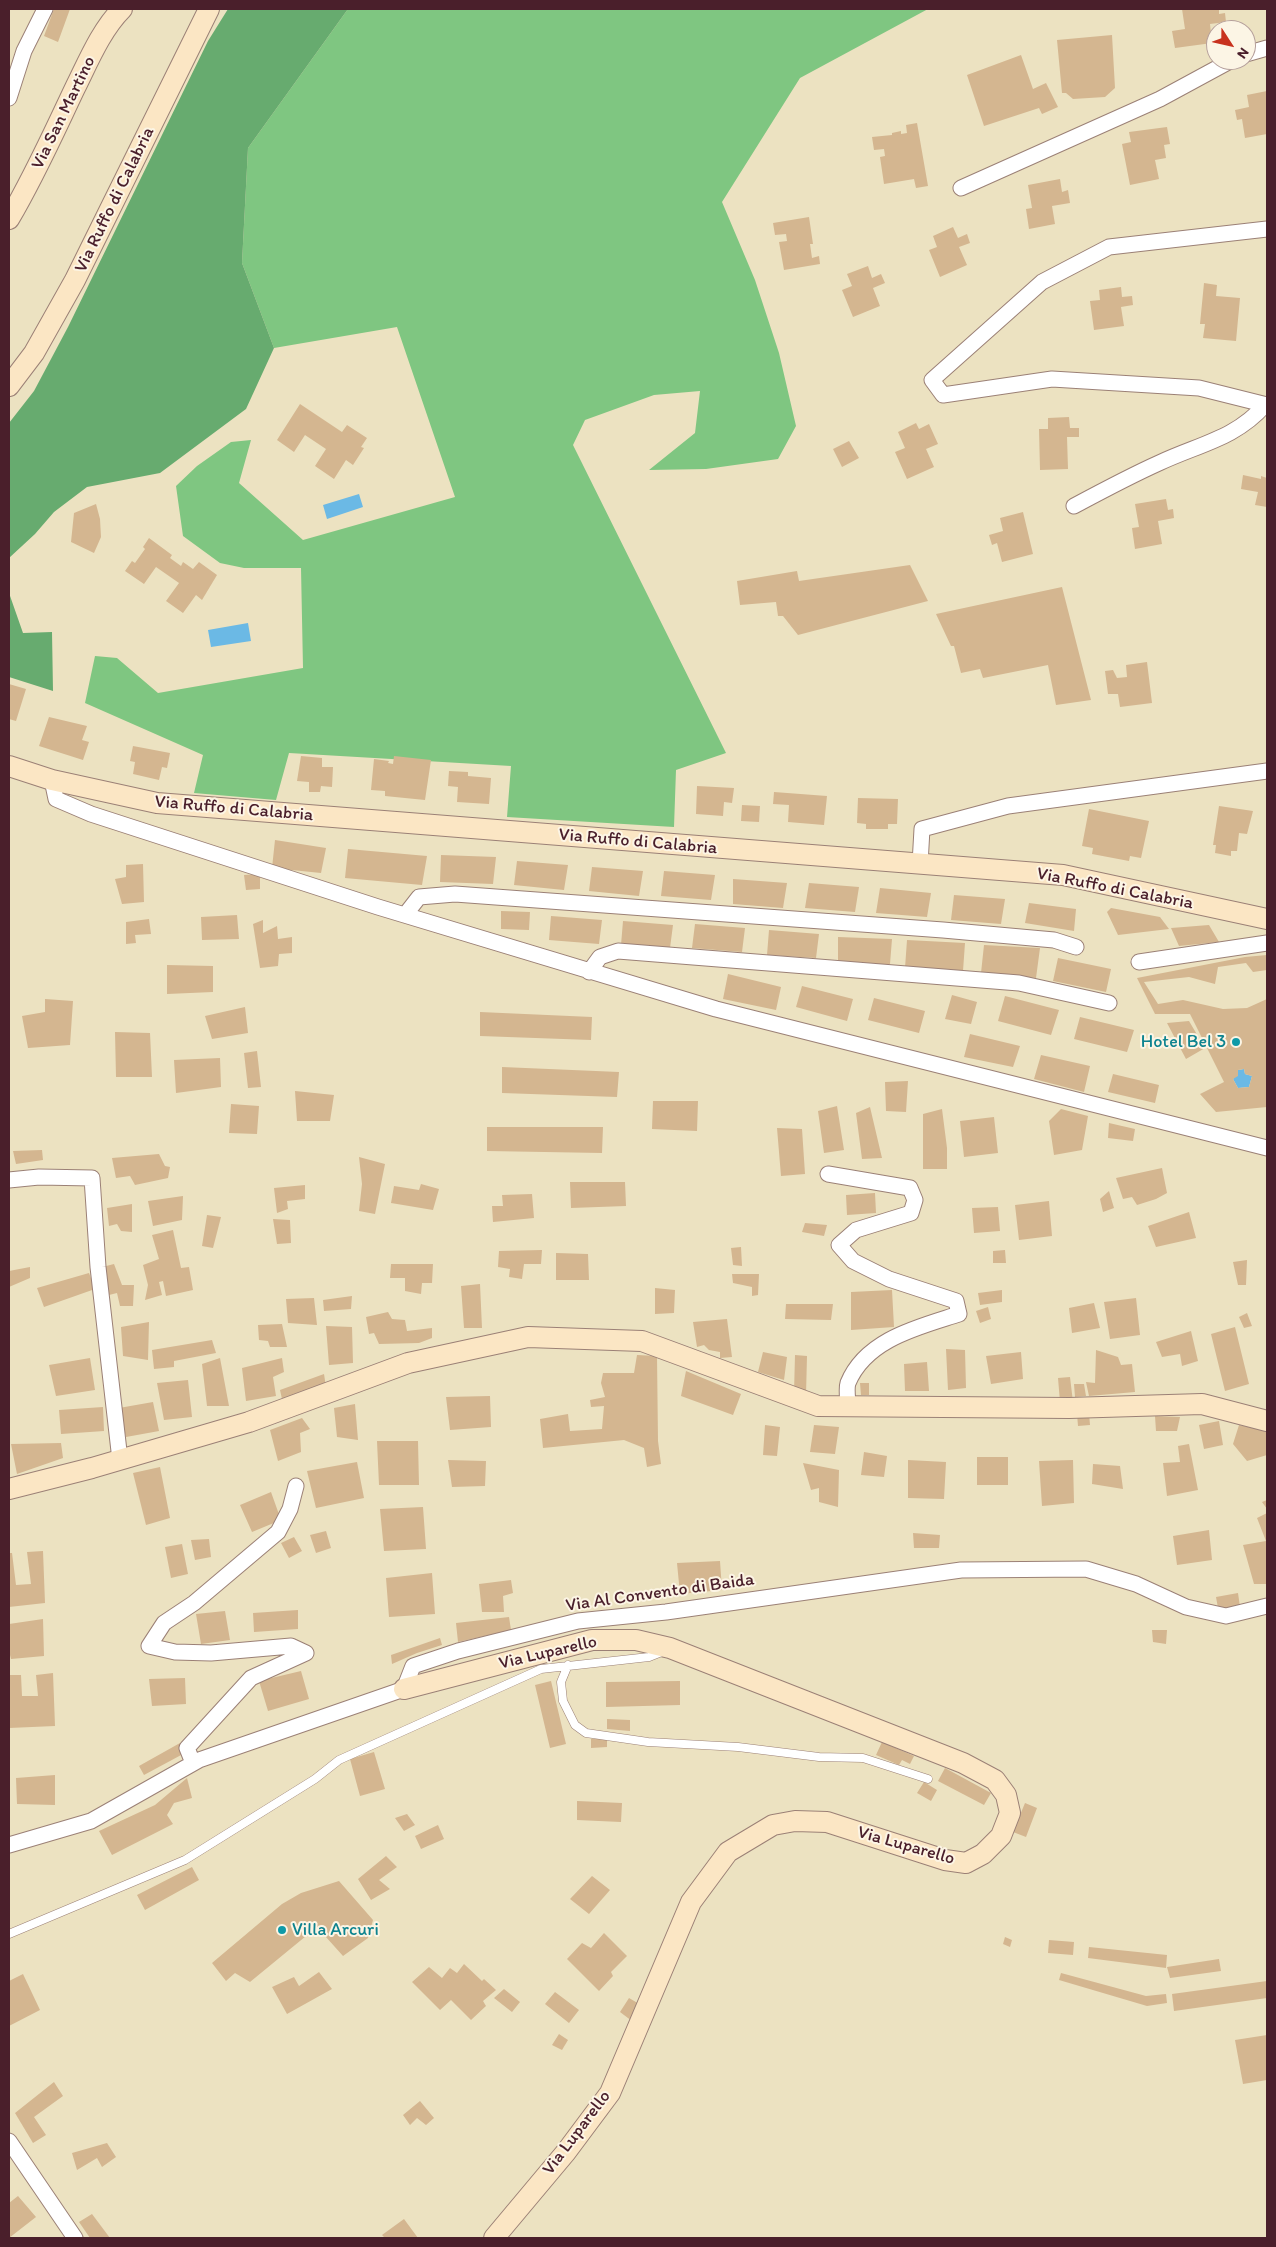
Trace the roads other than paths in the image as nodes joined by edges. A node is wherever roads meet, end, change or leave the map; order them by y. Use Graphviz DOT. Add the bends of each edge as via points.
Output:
graph roads {
  1 [pos="45,9"];
  2 [pos="122,9"];
  3 [pos="209,9"];
  4 [pos="1214,70"];
  5 [pos="9,98"];
  6 [pos="961,188"];
  7 [pos="9,219"];
  8 [pos="1267,229"];
  9 [pos="9,386"];
  10 [pos="1266,405"];
  11 [pos="1074,506"];
  12 [pos="9,766"];
  13 [pos="1265,774"];
  14 [pos="52,780"];
  15 [pos="920,864"];
  16 [pos="405,915"];
  17 [pos="1267,919"];
  18 [pos="1267,943"];
  19 [pos="1076,947"];
  20 [pos="1139,962"];
  21 [pos="589,972"];
  22 [pos="1109,1003"];
  23 [pos="1267,1148"];
  24 [pos="828,1174"];
  25 [pos="9,1180"];
  26 [pos="848,1406"];
  27 [pos="1267,1421"];
  28 [pos="120,1460"];
  29 [pos="296,1486"];
  30 [pos="9,1489"];
  31 [pos="1267,1606"];
  32 [pos="670,1648"];
  33 [pos="568,1665"];
  34 [pos="404,1689"];
  35 [pos="192,1763"];
  36 [pos="928,1779"];
  37 [pos="9,1845"];
  38 [pos="9,1934"];
  39 [pos="9,2141"];
  40 [pos="76,2238"];
  41 [pos="494,2238"];
  1 -- 5 [label="street" via="24,51"];
  2 -- 7 [label="street, Via San Martino" via="113,18 84,71"];
  3 -- 9 [label="street, Via Ruffo di Calabria" via="76,280 34,353"];
  4 -- 6 [label="street" via="1160,99"];
  8 -- 10 [label="street" via="1109,247 1042,282 932,380 943,395 1052,379 1199,388"];
  10 -- 11 [label="street" via="1236,431 1160,462"];
  12 -- 14 [label="street, Via Ruffo di Calabria"];
  13 -- 15 [label="street" via="1008,806 922,829"];
  14 -- 15 [label="street, Via Ruffo di Calabria" via="157,803"];
  14 -- 16 [label="street" via="56,799 91,814"];
  15 -- 17 [label="street, Via Ruffo di Calabria" via="1063,875"];
  16 -- 19 [label="street" via="419,897 455,894 943,930 1054,940"];
  16 -- 21 [label="street"];
  18 -- 20 [label="street"];
  21 -- 22 [label="street" via="600,957 618,951 1019,983"];
  21 -- 23 [label="street" via="716,1009"];
  24 -- 26 [label="street" via="910,1188 915,1200 910,1213 856,1230 839,1245 853,1261 890,1279 956,1301 959,1314 898,1335 868,1353 848,1384"];
  25 -- 28 [label="street" via="92,1178 98,1267"];
  26 -- 27 [label="street" via="1069,1408 1202,1404"];
  26 -- 28 [label="street" via="818,1406 642,1341 528,1337 408,1363 249,1422"];
  28 -- 30 [label="street"];
  29 -- 35 [label="street" via="290,1509 278,1532 194,1604 164,1623 148,1646 175,1652 210,1653 291,1646 306,1653 251,1678 187,1748"];
  31 -- 34 [label="street, Via Al Convento di Baida" via="1226,1616 1186,1607 1136,1584 1086,1569 961,1570 666,1612 578,1621 458,1651 413,1666"];
  32 -- 33 [label="lane" via="649,1658"];
  32 -- 34 [label="street, Via Luparello" via="636,1640 592,1640"];
  32 -- 41 [label="street, Via Luparello" via="963,1763 995,1780 1006,1794 1010,1813 1001,1836 983,1854 966,1863 944,1860 827,1822 795,1821 773,1825 728,1852 691,1902 610,2092 566,2152"];
  33 -- 36 [label="lane" via="561,1682 563,1701 575,1725 586,1733 648,1742 863,1758"];
  33 -- 38 [label="lane" via="541,1669 362,1748 185,1860"];
  34 -- 35 [label="street"];
  35 -- 37 [label="street" via="91,1821"];
  39 -- 40 [label="street"];
}
